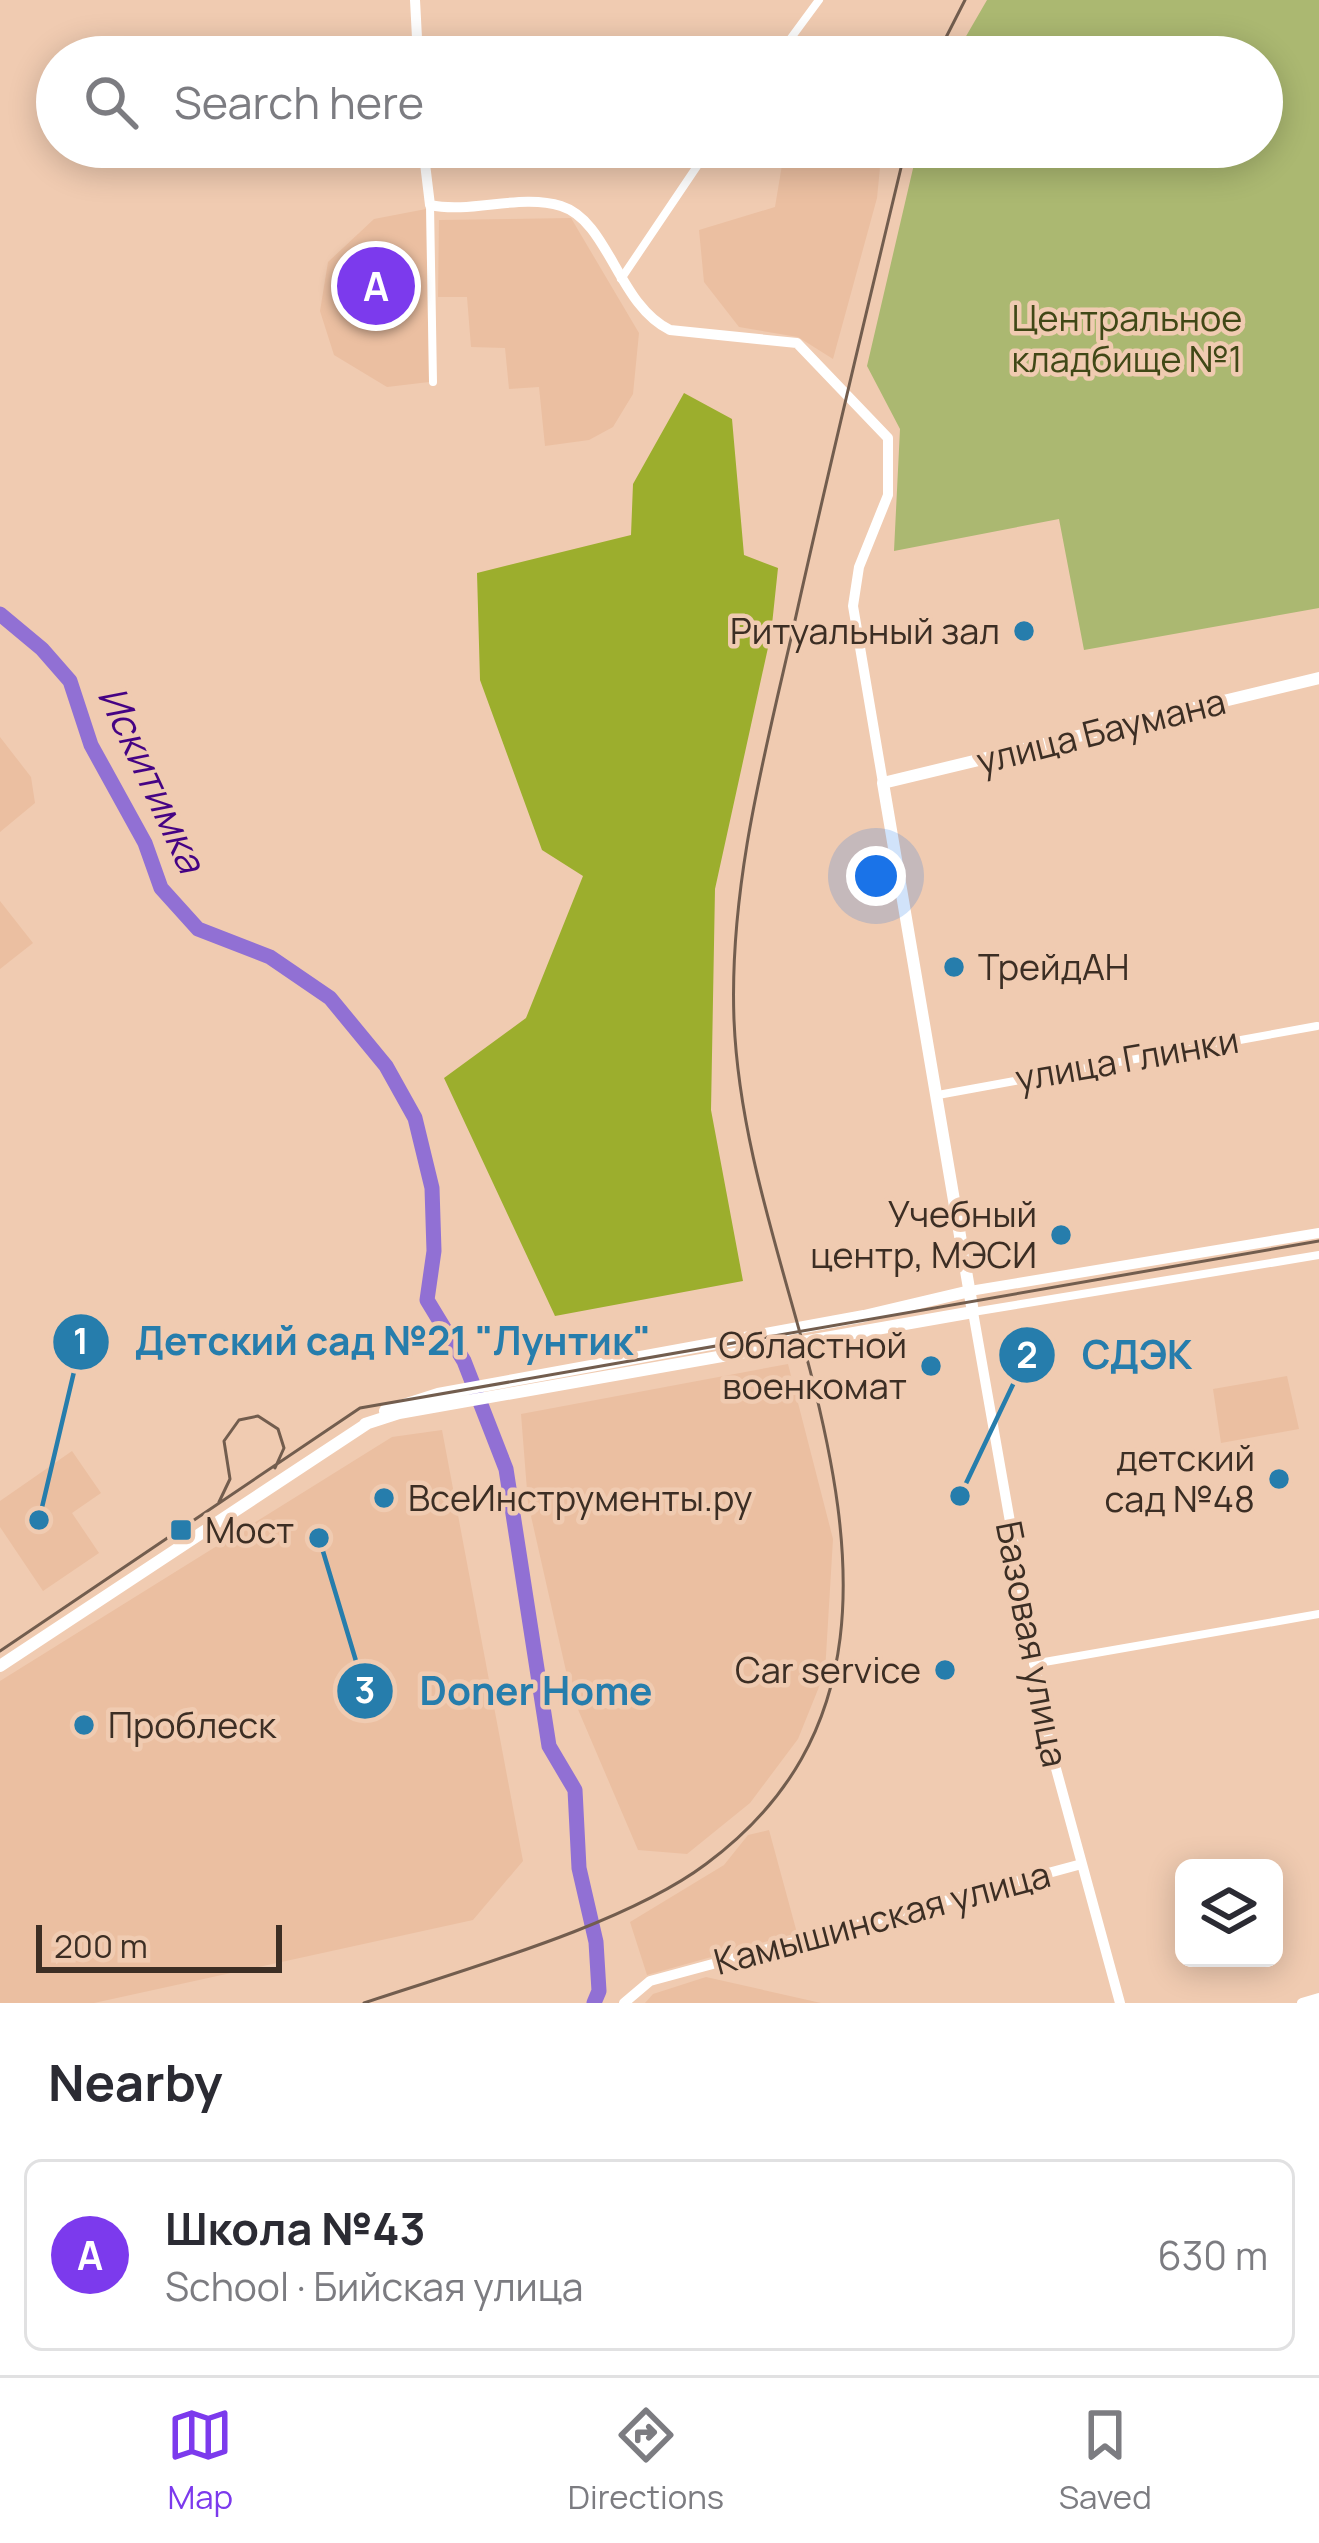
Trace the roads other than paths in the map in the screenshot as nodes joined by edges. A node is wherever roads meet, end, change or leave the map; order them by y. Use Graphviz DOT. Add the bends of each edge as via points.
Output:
graph roads {
  1 [pos="415,0"];
  2 [pos="818,0"];
  3 [pos="417,36"];
  4 [pos="792,36"];
  5 [pos="426,168"];
  6 [pos="696,168"];
  7 [pos="430,206"];
  8 [pos="620,280"];
  9 [pos="433,382"];
  10 [pos="1319,678"];
  11 [pos="883,783"];
  12 [pos="1316,1026"];
  13 [pos="938,1095"];
  14 [pos="1319,1233"];
  15 [pos="1319,1255"];
  16 [pos="970,1291"];
  17 [pos="973,1312"];
  18 [pos="529,1385"];
  19 [pos="1319,1613"];
  20 [pos="1033,1664"];
  21 [pos="0,1666"];
  22 [pos="1078,1865"];
  23 [pos="1319,1998"];
  24 [pos="624,2003"];
  25 [pos="1120,2003"];
  26 [pos="1301,2003"];
  1 -- 3 [label="street"];
  2 -- 4 [label="street"];
  5 -- 7 [label="street"];
  6 -- 8 [label="street"];
  7 -- 8 [label="street" via="562,206 582,220"];
  7 -- 9 [label="street"];
  8 -- 11 [label="street" via="645,315 670,330 797,344 888,438 888,495 859,567 853,606"];
  10 -- 11 [label="main road, улица Баумана"];
  11 -- 13 [label="main road, Базовая улица"];
  12 -- 13 [label="street, улица Глинки"];
  13 -- 16 [label="main road, Базовая улица"];
  14 -- 16 [label="street"];
  15 -- 17 [label="street"];
  16 -- 17 [label="main road, Базовая улица"];
  16 -- 18 [label="main road"];
  17 -- 18 [label="main road"];
  17 -- 20 [label="street, Базовая улица"];
  18 -- 21 [label="main road" via="365,1424"];
  19 -- 20 [label="street"];
  20 -- 22 [label="street, Базовая улица"];
  22 -- 24 [label="street, Камышинская улица" via="650,1981"];
  22 -- 25 [label="street, Базовая улица"];
  23 -- 26 [label="street"];
}
